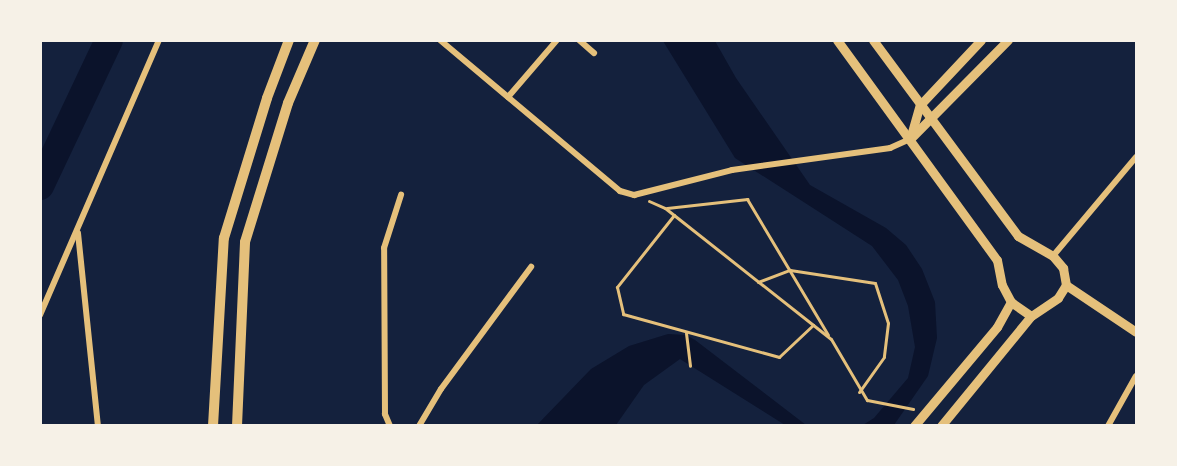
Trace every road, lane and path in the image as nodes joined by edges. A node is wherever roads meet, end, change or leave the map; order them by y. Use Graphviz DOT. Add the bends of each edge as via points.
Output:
graph roads {
  1 [pos="159,40"];
  2 [pos="289,40"];
  3 [pos="315,40"];
  4 [pos="440,40"];
  5 [pos="556,40"];
  6 [pos="579,40"];
  7 [pos="837,40"];
  8 [pos="873,40"];
  9 [pos="981,40"];
  10 [pos="1008,40"];
  11 [pos="594,53"];
  12 [pos="508,97"];
  13 [pos="920,105"];
  14 [pos="932,120"];
  15 [pos="910,140"];
  16 [pos="1137,157"];
  17 [pos="401,195"];
  18 [pos="634,195"];
  19 [pos="665,208"];
  20 [pos="674,215"];
  21 [pos="78,232"];
  22 [pos="1053,255"];
  23 [pos="531,267"];
  24 [pos="790,270"];
  25 [pos="758,282"];
  26 [pos="1066,285"];
  27 [pos="1011,302"];
  28 [pos="42,305"];
  29 [pos="40,315"];
  30 [pos="1031,316"];
  31 [pos="813,325"];
  32 [pos="1137,332"];
  33 [pos="686,333"];
  34 [pos="831,339"];
  35 [pos="690,366"];
  36 [pos="1137,376"];
  37 [pos="859,392"];
  38 [pos="910,410"];
  39 [pos="98,426"];
  40 [pos="213,426"];
  41 [pos="237,426"];
  42 [pos="390,426"];
  43 [pos="419,426"];
  44 [pos="914,426"];
  45 [pos="941,426"];
  46 [pos="1108,426"];
  1 -- 21 [label="street" via="92,191"];
  2 -- 40 [label="main road" via="224,238"];
  3 -- 41 [label="main road" via="288,103 245,242"];
  4 -- 12 [label="street"];
  5 -- 12 [label="street"];
  6 -- 11 [label="street"];
  7 -- 15 [label="street"];
  8 -- 13 [label="street"];
  9 -- 13 [label="street"];
  10 -- 14 [label="street"];
  12 -- 18 [label="street" via="620,191"];
  13 -- 14 [label="street"];
  13 -- 15 [label="street"];
  14 -- 15 [label="street"];
  14 -- 22 [label="street" via="1018,236"];
  15 -- 18 [label="street" via="890,148 732,171"];
  15 -- 27 [label="street" via="997,260 1002,285"];
  16 -- 22 [label="street"];
  17 -- 42 [label="street" via="384,248 385,414"];
  18 -- 19 [label="path"];
  19 -- 20 [label="path"];
  19 -- 24 [label="path" via="747,199"];
  20 -- 25 [label="path"];
  20 -- 33 [label="path" via="617,287 623,314"];
  21 -- 28 [label="street"];
  21 -- 39 [label="street"];
  22 -- 26 [label="street" via="1063,268"];
  23 -- 43 [label="street" via="441,389"];
  24 -- 25 [label="path"];
  24 -- 34 [label="path"];
  24 -- 37 [label="path" via="875,283 888,322 884,357"];
  25 -- 31 [label="path"];
  26 -- 30 [label="street" via="1058,298"];
  26 -- 32 [label="street"];
  27 -- 30 [label="street"];
  27 -- 44 [label="street" via="997,327"];
  28 -- 29 [label="street"];
  30 -- 45 [label="street"];
  31 -- 33 [label="path" via="778,357"];
  31 -- 34 [label="path"];
  33 -- 35 [label="path"];
  34 -- 37 [label="path"];
  36 -- 46 [label="street"];
  37 -- 38 [label="path" via="867,400"];
}
